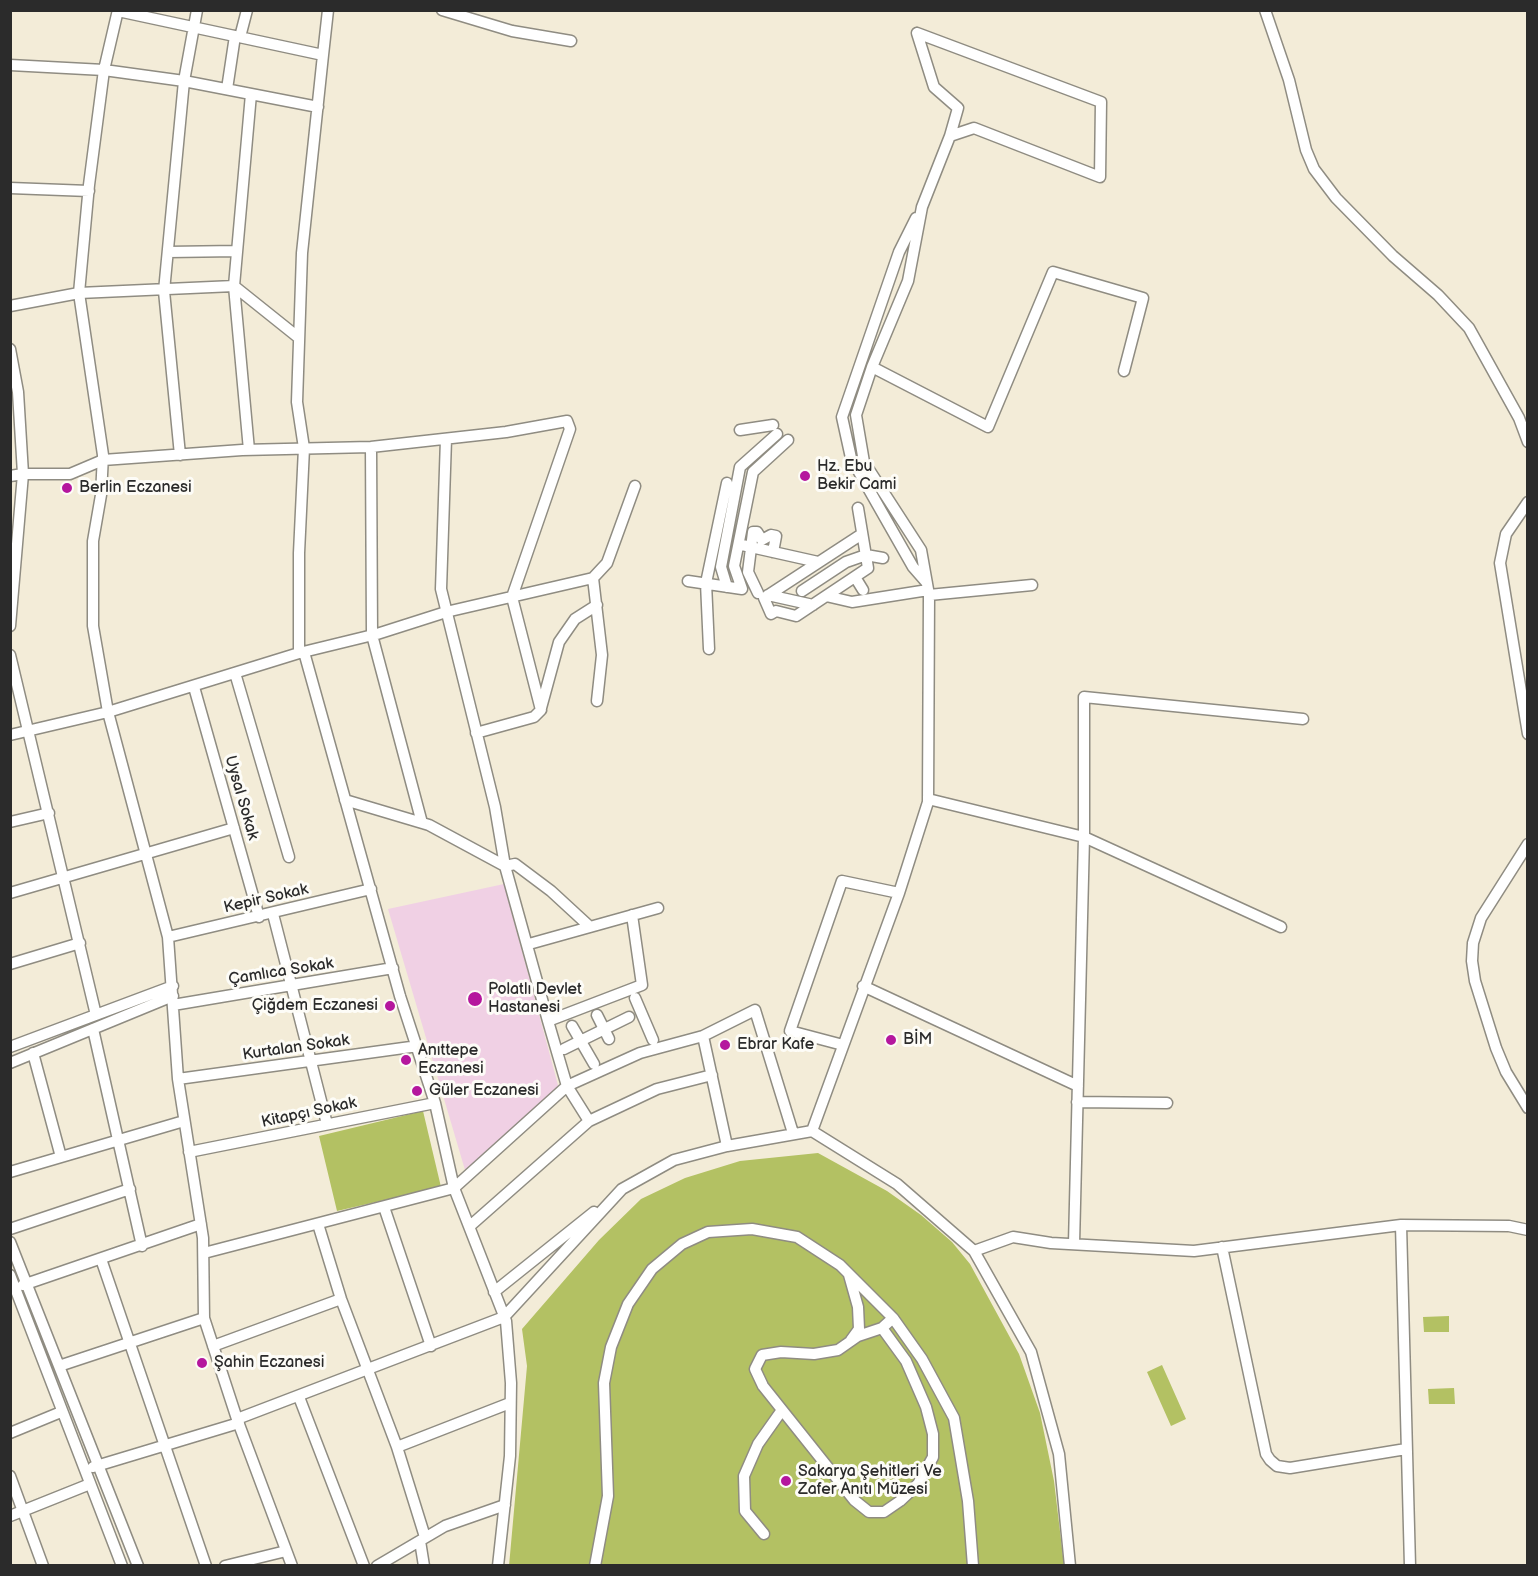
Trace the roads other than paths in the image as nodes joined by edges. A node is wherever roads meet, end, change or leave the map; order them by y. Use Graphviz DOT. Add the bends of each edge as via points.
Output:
graph roads {
  1 [pos="197,10"];
  2 [pos="247,10"];
  3 [pos="327,10"];
  4 [pos="442,10"];
  5 [pos="1266,10"];
  6 [pos="118,11"];
  7 [pos="193,27"];
  8 [pos="238,37"];
  9 [pos="571,41"];
  10 [pos="323,55"];
  11 [pos="10,65"];
  12 [pos="104,70"];
  13 [pos="184,81"];
  14 [pos="227,89"];
  15 [pos="251,93"];
  16 [pos="318,107"];
  17 [pos="950,136"];
  18 [pos="10,188"];
  19 [pos="88,191"];
  20 [pos="922,207"];
  21 [pos="237,251"];
  22 [pos="168,252"];
  23 [pos="234,286"];
  24 [pos="164,291"];
  25 [pos="79,293"];
  26 [pos="10,306"];
  27 [pos="300,338"];
  28 [pos="10,349"];
  29 [pos="872,367"];
  30 [pos="1124,371"];
  31 [pos="14,393"];
  32 [pos="740,430"];
  33 [pos="446,439"];
  34 [pos="788,440"];
  35 [pos="1527,442"];
  36 [pos="371,447"];
  37 [pos="304,448"];
  38 [pos="249,450"];
  39 [pos="180,455"];
  40 [pos="102,460"];
  41 [pos="740,470"];
  42 [pos="23,474"];
  43 [pos="757,475"];
  44 [pos="10,477"];
  45 [pos="727,483"];
  46 [pos="635,486"];
  47 [pos="1527,502"];
  48 [pos="858,508"];
  49 [pos="862,534"];
  50 [pos="720,541"];
  51 [pos="761,545"];
  52 [pos="744,546"];
  53 [pos="773,552"];
  54 [pos="866,555"];
  55 [pos="883,558"];
  56 [pos="819,562"];
  57 [pos="14,563"];
  58 [pos="833,571"];
  59 [pos="855,577"];
  60 [pos="593,578"];
  61 [pos="822,579"];
  62 [pos="688,581"];
  63 [pos="706,583"];
  64 [pos="1032,585"];
  65 [pos="842,586"];
  66 [pos="727,587"];
  67 [pos="800,589"];
  68 [pos="928,589"];
  69 [pos="863,590"];
  70 [pos="763,594"];
  71 [pos="826,596"];
  72 [pos="512,597"];
  73 [pos="799,602"];
  74 [pos="597,605"];
  75 [pos="446,612"];
  76 [pos="10,626"];
  77 [pos="372,635"];
  78 [pos="709,649"];
  79 [pos="302,652"];
  80 [pos="10,655"];
  81 [pos="235,673"];
  82 [pos="194,687"];
  83 [pos="597,701"];
  84 [pos="541,710"];
  85 [pos="108,712"];
  86 [pos="1303,719"];
  87 [pos="29,731"];
  88 [pos="476,733"];
  89 [pos="1527,734"];
  90 [pos="10,735"];
  91 [pos="928,799"];
  92 [pos="345,800"];
  93 [pos="49,813"];
  94 [pos="10,822"];
  95 [pos="422,823"];
  96 [pos="234,828"];
  97 [pos="1084,837"];
  98 [pos="1527,844"];
  99 [pos="147,855"];
  100 [pos="289,857"];
  101 [pos="505,866"];
  102 [pos="64,878"];
  103 [pos="370,890"];
  104 [pos="10,893"];
  105 [pos="899,893"];
  106 [pos="658,908"];
  107 [pos="273,914"];
  108 [pos="632,915"];
  109 [pos="259,917"];
  110 [pos="590,926"];
  111 [pos="1281,927"];
  112 [pos="168,937"];
  113 [pos="80,943"];
  114 [pos="529,944"];
  115 [pos="10,964"];
  116 [pos="393,968"];
  117 [pos="291,985"];
  118 [pos="863,986"];
  119 [pos="173,995"];
  120 [pos="635,998"];
  121 [pos="96,1015"];
  122 [pos="597,1015"];
  123 [pos="629,1017"];
  124 [pos="548,1021"];
  125 [pos="572,1026"];
  126 [pos="93,1029"];
  127 [pos="607,1034"];
  128 [pos="703,1036"];
  129 [pos="653,1040"];
  130 [pos="580,1041"];
  131 [pos="843,1045"];
  132 [pos="418,1046"];
  133 [pos="10,1047"];
  134 [pos="564,1048"];
  135 [pos="33,1053"];
  136 [pos="310,1061"];
  137 [pos="10,1063"];
  138 [pos="594,1064"];
  139 [pos="712,1075"];
  140 [pos="178,1078"];
  141 [pos="567,1086"];
  142 [pos="1077,1086"];
  143 [pos="435,1102"];
  144 [pos="1077,1102"];
  145 [pos="1167,1103"];
  146 [pos="1527,1108"];
  147 [pos="589,1120"];
  148 [pos="184,1121"];
  149 [pos="327,1124"];
  150 [pos="812,1131"];
  151 [pos="793,1133"];
  152 [pos="118,1140"];
  153 [pos="728,1146"];
  154 [pos="189,1152"];
  155 [pos="61,1156"];
  156 [pos="10,1172"];
  157 [pos="454,1188"];
  158 [pos="130,1189"];
  159 [pos="622,1189"];
  160 [pos="384,1207"];
  161 [pos="201,1224"];
  162 [pos="318,1224"];
  163 [pos="1401,1225"];
  164 [pos="470,1227"];
  165 [pos="10,1229"];
  166 [pos="1527,1230"];
  167 [pos="10,1242"];
  168 [pos="1074,1244"];
  169 [pos="142,1246"];
  170 [pos="1222,1247"];
  171 [pos="974,1251"];
  172 [pos="204,1253"];
  173 [pos="101,1259"];
  174 [pos="849,1275"];
  175 [pos="12,1280"];
  176 [pos="27,1285"];
  177 [pos="494,1292"];
  178 [pos="341,1299"];
  179 [pos="23,1307"];
  180 [pos="10,1311"];
  181 [pos="504,1317"];
  182 [pos="204,1318"];
  183 [pos="893,1318"];
  184 [pos="882,1328"];
  185 [pos="130,1343"];
  186 [pos="849,1343"];
  187 [pos="213,1346"];
  188 [pos="431,1346"];
  189 [pos="59,1366"];
  190 [pos="367,1371"];
  191 [pos="299,1397"];
  192 [pos="510,1403"];
  193 [pos="782,1410"];
  194 [pos="61,1412"];
  195 [pos="238,1421"];
  196 [pos="10,1433"];
  197 [pos="167,1446"];
  198 [pos="397,1446"];
  199 [pos="1406,1449"];
  200 [pos="98,1465"];
  201 [pos="85,1470"];
  202 [pos="10,1476"];
  203 [pos="90,1484"];
  204 [pos="505,1505"];
  205 [pos="24,1511"];
  206 [pos="10,1516"];
  207 [pos="764,1534"];
  208 [pos="423,1539"];
  209 [pos="286,1551"];
  210 [pos="43,1566"];
  211 [pos="122,1566"];
  212 [pos="138,1566"];
  213 [pos="206,1566"];
  214 [pos="225,1566"];
  215 [pos="292,1566"];
  216 [pos="364,1566"];
  217 [pos="377,1566"];
  218 [pos="424,1566"];
  219 [pos="498,1566"];
  220 [pos="596,1566"];
  221 [pos="973,1566"];
  222 [pos="1070,1566"];
  223 [pos="1410,1566"];
  1 -- 7 [label="street"];
  2 -- 8 [label="street"];
  3 -- 10 [label="street"];
  4 -- 9 [label="street" via="512,31"];
  5 -- 35 [label="street" via="1306,150 1320,179 1469,328 1519,418"];
  6 -- 7 [label="street"];
  6 -- 12 [label="street"];
  7 -- 8 [label="street"];
  7 -- 13 [label="street"];
  8 -- 10 [label="street"];
  8 -- 14 [label="street"];
  10 -- 16 [label="street"];
  11 -- 12 [label="street"];
  12 -- 13 [label="street"];
  12 -- 19 [label="street"];
  13 -- 14 [label="street"];
  13 -- 22 [label="street"];
  14 -- 15 [label="street"];
  15 -- 16 [label="street"];
  15 -- 21 [label="street"];
  16 -- 27 [label="street" via="302,253"];
  17 -- 17 [label="street" via="958,108 934,87 917,33 1101,102 1100,177 974,128"];
  17 -- 20 [label="street"];
  18 -- 19 [label="street"];
  19 -- 25 [label="street"];
  20 -- 29 [label="street" via="908,280"];
  20 -- 68 [label="street" via="899,252 842,417 850,458"];
  21 -- 22 [label="street"];
  21 -- 23 [label="street"];
  22 -- 24 [label="street"];
  23 -- 24 [label="street"];
  23 -- 27 [label="street"];
  23 -- 38 [label="street"];
  24 -- 25 [label="street"];
  24 -- 39 [label="street"];
  25 -- 26 [label="street"];
  25 -- 40 [label="street"];
  27 -- 37 [label="street" via="297,402"];
  28 -- 31 [label="street"];
  29 -- 30 [label="street" via="988,427 1053,272 1143,298"];
  29 -- 68 [label="street" via="856,415 864,462 921,550"];
  31 -- 42 [label="street"];
  32 -- 41 [label="street" via="775,429"];
  33 -- 36 [label="street"];
  33 -- 72 [label="street" via="565,420 570,424"];
  33 -- 75 [label="street" via="441,589"];
  34 -- 43 [label="street"];
  36 -- 37 [label="street"];
  36 -- 77 [label="street"];
  37 -- 38 [label="street"];
  37 -- 79 [label="street" via="299,553"];
  38 -- 39 [label="street"];
  39 -- 40 [label="street"];
  40 -- 42 [label="street" via="70,474"];
  40 -- 85 [label="street" via="93,541 93,626"];
  41 -- 43 [label="street"];
  41 -- 50 [label="street"];
  42 -- 44 [label="street"];
  42 -- 57 [label="street"];
  43 -- 52 [label="street"];
  45 -- 50 [label="street"];
  46 -- 60 [label="street" via="608,563"];
  47 -- 89 [label="street" via="1506,534 1500,563"];
  48 -- 49 [label="street"];
  49 -- 54 [label="street"];
  49 -- 56 [label="street"];
  50 -- 52 [label="street"];
  50 -- 63 [label="street"];
  50 -- 66 [label="street"];
  51 -- 52 [label="street"];
  51 -- 52 [label="street" via="757,532 753,532"];
  51 -- 53 [label="street"];
  51 -- 53 [label="street" via="771,535 776,536"];
  52 -- 66 [label="street" via="734,566 742,589"];
  52 -- 70 [label="street" via="748,572"];
  53 -- 56 [label="street"];
  54 -- 55 [label="street"];
  54 -- 58 [label="street"];
  54 -- 59 [label="street" via="868,568"];
  56 -- 58 [label="street"];
  56 -- 61 [label="street"];
  56 -- 70 [label="street"];
  57 -- 76 [label="street"];
  58 -- 61 [label="street"];
  58 -- 65 [label="street"];
  59 -- 65 [label="street"];
  59 -- 69 [label="street"];
  60 -- 72 [label="street"];
  60 -- 74 [label="street"];
  61 -- 67 [label="street"];
  62 -- 63 [label="street"];
  63 -- 66 [label="street"];
  63 -- 78 [label="street"];
  64 -- 68 [label="street"];
  65 -- 71 [label="street"];
  67 -- 73 [label="street"];
  67 -- 73 [label="street"];
  68 -- 71 [label="street" via="852,602"];
  68 -- 91 [label="street"];
  70 -- 73 [label="street"];
  70 -- 73 [label="street" via="771,614 776,611 796,616"];
  71 -- 73 [label="street"];
  72 -- 75 [label="street"];
  72 -- 84 [label="street"];
  74 -- 83 [label="street" via="602,655"];
  74 -- 84 [label="street" via="574,619 559,642"];
  75 -- 77 [label="street"];
  75 -- 88 [label="street"];
  77 -- 79 [label="street"];
  77 -- 95 [label="street"];
  79 -- 81 [label="street"];
  79 -- 92 [label="street"];
  80 -- 87 [label="street"];
  81 -- 82 [label="street"];
  81 -- 100 [label="street"];
  82 -- 85 [label="street"];
  82 -- 96 [label="street, Uysal Sokak"];
  84 -- 88 [label="street" via="534,717"];
  85 -- 87 [label="street"];
  85 -- 99 [label="street"];
  86 -- 97 [label="street" via="1084,697"];
  87 -- 90 [label="street"];
  87 -- 93 [label="street"];
  88 -- 101 [label="street"];
  91 -- 97 [label="street"];
  91 -- 105 [label="street"];
  92 -- 95 [label="street"];
  92 -- 103 [label="street"];
  93 -- 94 [label="street"];
  93 -- 102 [label="street"];
  95 -- 101 [label="street"];
  96 -- 99 [label="street"];
  96 -- 109 [label="street, Uysal Sokak"];
  97 -- 111 [label="street"];
  97 -- 142 [label="street"];
  98 -- 146 [label="street" via="1481,918 1472,961 1474,981 1496,1048"];
  99 -- 102 [label="street"];
  99 -- 112 [label="street"];
  101 -- 110 [label="street" via="515,864"];
  101 -- 114 [label="street"];
  102 -- 104 [label="street"];
  102 -- 113 [label="street"];
  103 -- 107 [label="street, Kepir Sokak"];
  103 -- 116 [label="street"];
  105 -- 118 [label="street"];
  105 -- 131 [label="street" via="842,881 790,1031"];
  106 -- 108 [label="street"];
  107 -- 109 [label="street, Kepir Sokak"];
  107 -- 117 [label="street"];
  108 -- 110 [label="street"];
  108 -- 124 [label="street" via="642,985"];
  109 -- 112 [label="street, Kepir Sokak"];
  110 -- 114 [label="street"];
  112 -- 119 [label="street"];
  113 -- 115 [label="street"];
  113 -- 121 [label="street"];
  114 -- 124 [label="street"];
  116 -- 117 [label="street, Çamlıca Sokak"];
  116 -- 132 [label="street"];
  117 -- 119 [label="street, Çamlıca Sokak"];
  117 -- 136 [label="street"];
  118 -- 131 [label="street"];
  118 -- 142 [label="street"];
  119 -- 121 [label="street"];
  119 -- 126 [label="street"];
  119 -- 140 [label="street"];
  120 -- 129 [label="street"];
  121 -- 133 [label="street"];
  122 -- 127 [label="street"];
  123 -- 127 [label="street"];
  124 -- 141 [label="street"];
  125 -- 130 [label="street"];
  126 -- 135 [label="street"];
  126 -- 152 [label="street"];
  127 -- 130 [label="street"];
  128 -- 139 [label="street"];
  128 -- 141 [label="street" via="640,1053"];
  128 -- 151 [label="street" via="755,1010"];
  130 -- 134 [label="street"];
  130 -- 138 [label="street"];
  131 -- 150 [label="street"];
  132 -- 136 [label="street, Kurtalan Sokak"];
  132 -- 143 [label="street"];
  135 -- 137 [label="street"];
  135 -- 155 [label="street"];
  136 -- 140 [label="street, Kurtalan Sokak"];
  136 -- 149 [label="street"];
  139 -- 147 [label="street" via="657,1089"];
  139 -- 153 [label="street"];
  140 -- 148 [label="street"];
  141 -- 147 [label="street"];
  141 -- 157 [label="street"];
  142 -- 144 [label="street"];
  143 -- 149 [label="street, Kitapçı Sokak"];
  143 -- 157 [label="street"];
  144 -- 145 [label="street"];
  144 -- 168 [label="street"];
  147 -- 164 [label="street"];
  148 -- 152 [label="street"];
  148 -- 154 [label="street"];
  149 -- 154 [label="street, Kitapçı Sokak"];
  150 -- 151 [label="street"];
  150 -- 171 [label="street" via="897,1184"];
  151 -- 153 [label="street"];
  152 -- 155 [label="street"];
  152 -- 158 [label="street"];
  153 -- 159 [label="street" via="674,1161"];
  154 -- 161 [label="street"];
  155 -- 156 [label="street"];
  157 -- 160 [label="street"];
  157 -- 164 [label="street"];
  158 -- 165 [label="street"];
  158 -- 169 [label="street"];
  159 -- 177 [label="street"];
  159 -- 181 [label="street"];
  160 -- 162 [label="street"];
  160 -- 188 [label="street"];
  161 -- 169 [label="street"];
  161 -- 172 [label="street"];
  162 -- 172 [label="street"];
  162 -- 178 [label="street"];
  163 -- 166 [label="street" via="1509,1226"];
  163 -- 170 [label="street"];
  163 -- 199 [label="street"];
  164 -- 177 [label="street"];
  167 -- 176 [label="street"];
  168 -- 170 [label="street" via="1194,1251"];
  168 -- 171 [label="street" via="1013,1236"];
  169 -- 173 [label="street"];
  170 -- 199 [label="street" via="1270,1460 1290,1468"];
  171 -- 222 [label="street" via="1030,1352 1059,1454"];
  172 -- 182 [label="street"];
  173 -- 176 [label="street"];
  173 -- 185 [label="street"];
  174 -- 183 [label="street"];
  174 -- 186 [label="street" via="858,1307 859,1329"];
  174 -- 220 [label="street" via="797,1237 752,1229 708,1232 682,1244 652,1269 628,1304 605,1374 608,1496"];
  175 -- 176 [label="street"];
  175 -- 179 [label="street"];
  176 -- 189 [label="street"];
  177 -- 181 [label="street"];
  178 -- 187 [label="street"];
  178 -- 190 [label="street"];
  179 -- 180 [label="street"];
  179 -- 194 [label="street"];
  181 -- 188 [label="street"];
  181 -- 192 [label="street"];
  182 -- 185 [label="street"];
  182 -- 187 [label="street"];
  183 -- 184 [label="street"];
  183 -- 221 [label="street" via="922,1359 954,1418 968,1501"];
  184 -- 186 [label="street"];
  184 -- 193 [label="street" via="906,1361 933,1434 933,1457 918,1484 900,1501 884,1512 869,1512 854,1500"];
  185 -- 189 [label="street"];
  185 -- 197 [label="street"];
  186 -- 193 [label="street" via="838,1350 814,1354 762,1355 755,1369"];
  187 -- 195 [label="street"];
  188 -- 190 [label="street"];
  189 -- 200 [label="street"];
  190 -- 191 [label="street"];
  190 -- 198 [label="street"];
  191 -- 195 [label="street"];
  191 -- 216 [label="street"];
  192 -- 198 [label="street"];
  192 -- 204 [label="street"];
  193 -- 207 [label="street" via="758,1444 744,1476 745,1511"];
  194 -- 196 [label="street"];
  194 -- 201 [label="street"];
  195 -- 197 [label="street"];
  195 -- 209 [label="street"];
  197 -- 200 [label="street"];
  197 -- 213 [label="street"];
  198 -- 208 [label="street"];
  199 -- 223 [label="street"];
  200 -- 201 [label="street"];
  200 -- 212 [label="street"];
  201 -- 203 [label="street"];
  202 -- 205 [label="street"];
  203 -- 205 [label="street"];
  203 -- 211 [label="street"];
  204 -- 208 [label="street" via="445,1526"];
  204 -- 219 [label="street"];
  205 -- 206 [label="street"];
  205 -- 210 [label="street"];
  208 -- 217 [label="street"];
  208 -- 218 [label="street"];
  209 -- 214 [label="street"];
  209 -- 215 [label="street"];
}
